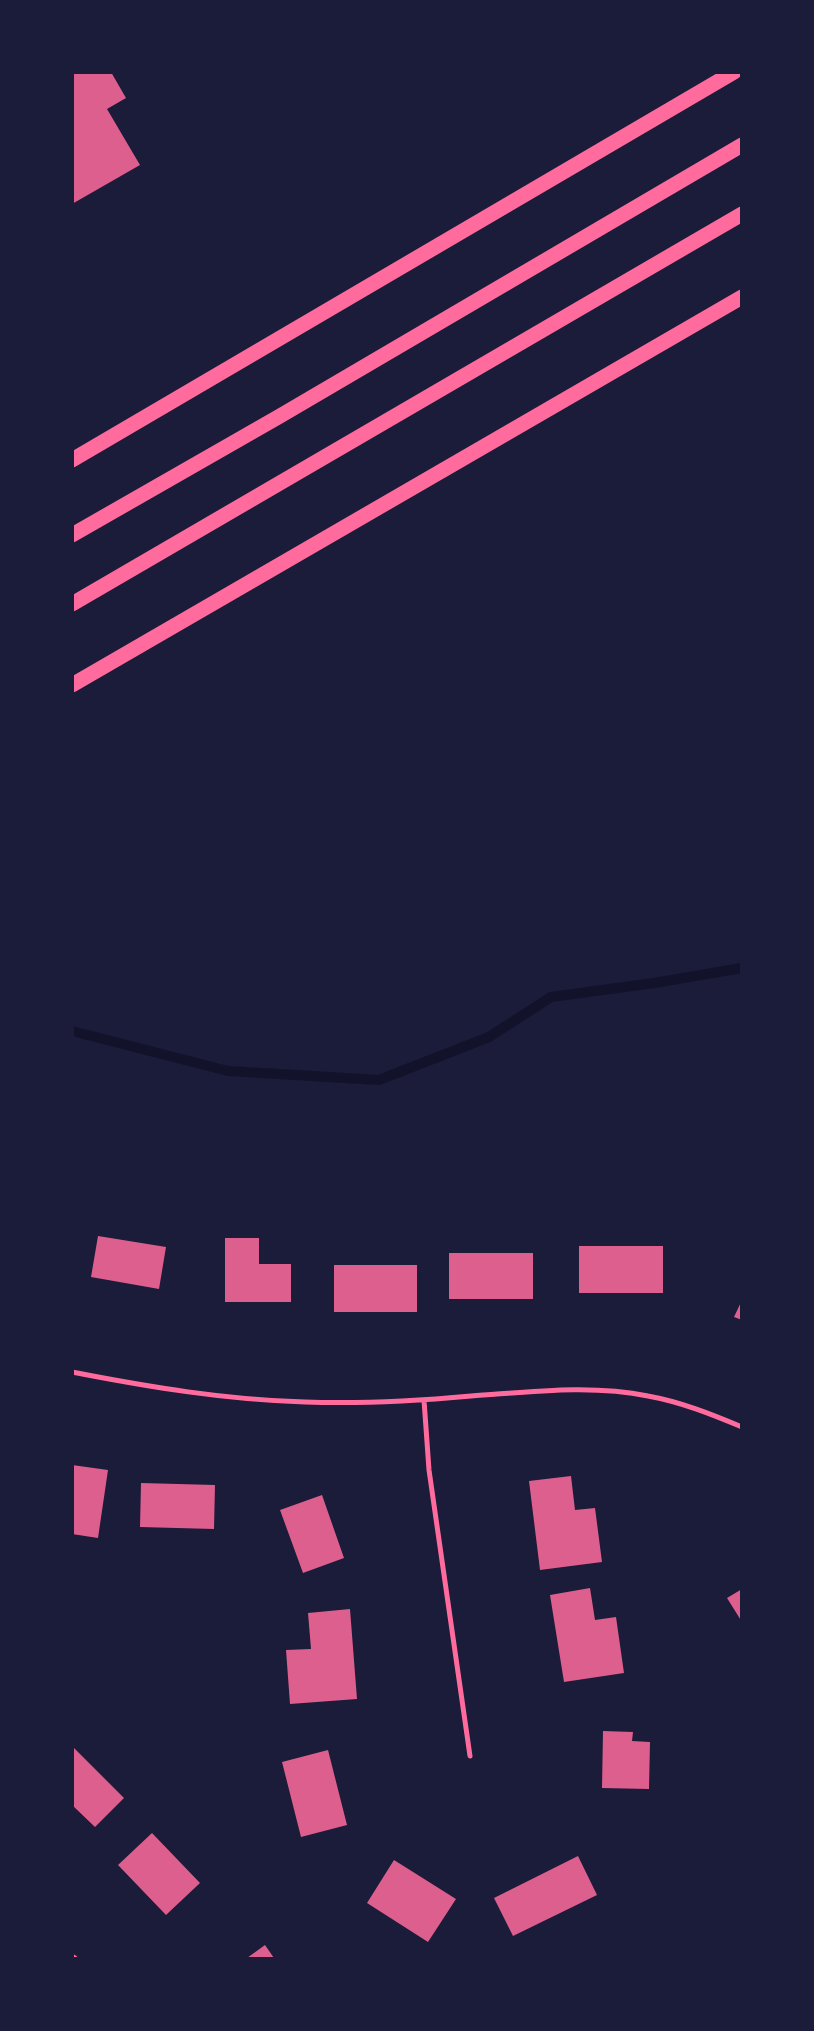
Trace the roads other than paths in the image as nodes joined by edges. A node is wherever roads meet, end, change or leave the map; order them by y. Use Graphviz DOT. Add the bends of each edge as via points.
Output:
graph roads {
  1 [pos="734,72"];
  2 [pos="742,145"];
  3 [pos="742,214"];
  4 [pos="742,297"];
  5 [pos="742,309"];
  6 [pos="638,356"];
  7 [pos="72,460"];
  8 [pos="72,535"];
  9 [pos="72,604"];
  10 [pos="72,685"];
  11 [pos="72,1372"];
  12 [pos="424,1400"];
  13 [pos="742,1427"];
  14 [pos="470,1756"];
  1 -- 7 [label="highway"];
  2 -- 8 [label="highway"];
  3 -- 9 [label="highway"];
  4 -- 6 [label="highway"];
  5 -- 6 [label="highway"];
  6 -- 10 [label="highway"];
  11 -- 12 [label="street" via="229,1397 305,1402"];
  12 -- 13 [label="street" via="549,1390 608,1390 680,1403"];
  12 -- 14 [label="street" via="430,1470"];
}
